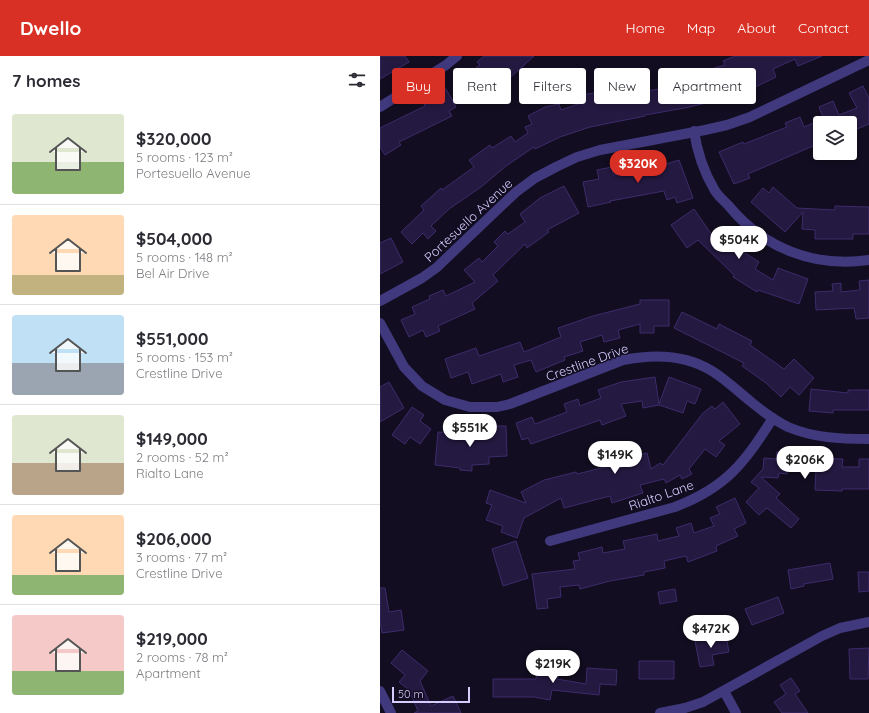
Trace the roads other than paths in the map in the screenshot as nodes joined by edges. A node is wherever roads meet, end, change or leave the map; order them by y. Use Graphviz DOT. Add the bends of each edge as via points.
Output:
graph roads {
  1 [pos="457,56"];
  2 [pos="869,60"];
  3 [pos="380,107"];
  4 [pos="694,131"];
  5 [pos="869,260"];
  6 [pos="380,301"];
  7 [pos="380,323"];
  8 [pos="773,418"];
  9 [pos="869,439"];
  10 [pos="550,541"];
  11 [pos="869,622"];
  12 [pos="380,691"];
  13 [pos="724,691"];
  14 [pos="391,713"];
  15 [pos="660,713"];
  16 [pos="736,713"];
  1 -- 3 [label="street"];
  2 -- 4 [label="street, Portesuello Avenue" via="750,117 727,125"];
  4 -- 5 [label="street" via="701,161 714,190 736,216 758,235 782,249 801,256 836,262"];
  4 -- 6 [label="street, Portesuello Avenue" via="600,150 556,166 516,192 436,268"];
  7 -- 8 [label="street, Crestline Drive" via="412,377 433,394 457,405 483,408 510,404 623,360 657,355 692,361 707,368"];
  8 -- 9 [label="street, Crestline Drive" via="803,432 824,438"];
  8 -- 10 [label="street, Rialto Lane" via="740,466 725,480 700,496 675,507"];
  11 -- 13 [label="street" via="840,628 822,636"];
  12 -- 14 [label="street"];
  13 -- 15 [label="street" via="703,702"];
  13 -- 16 [label="street"];
}
